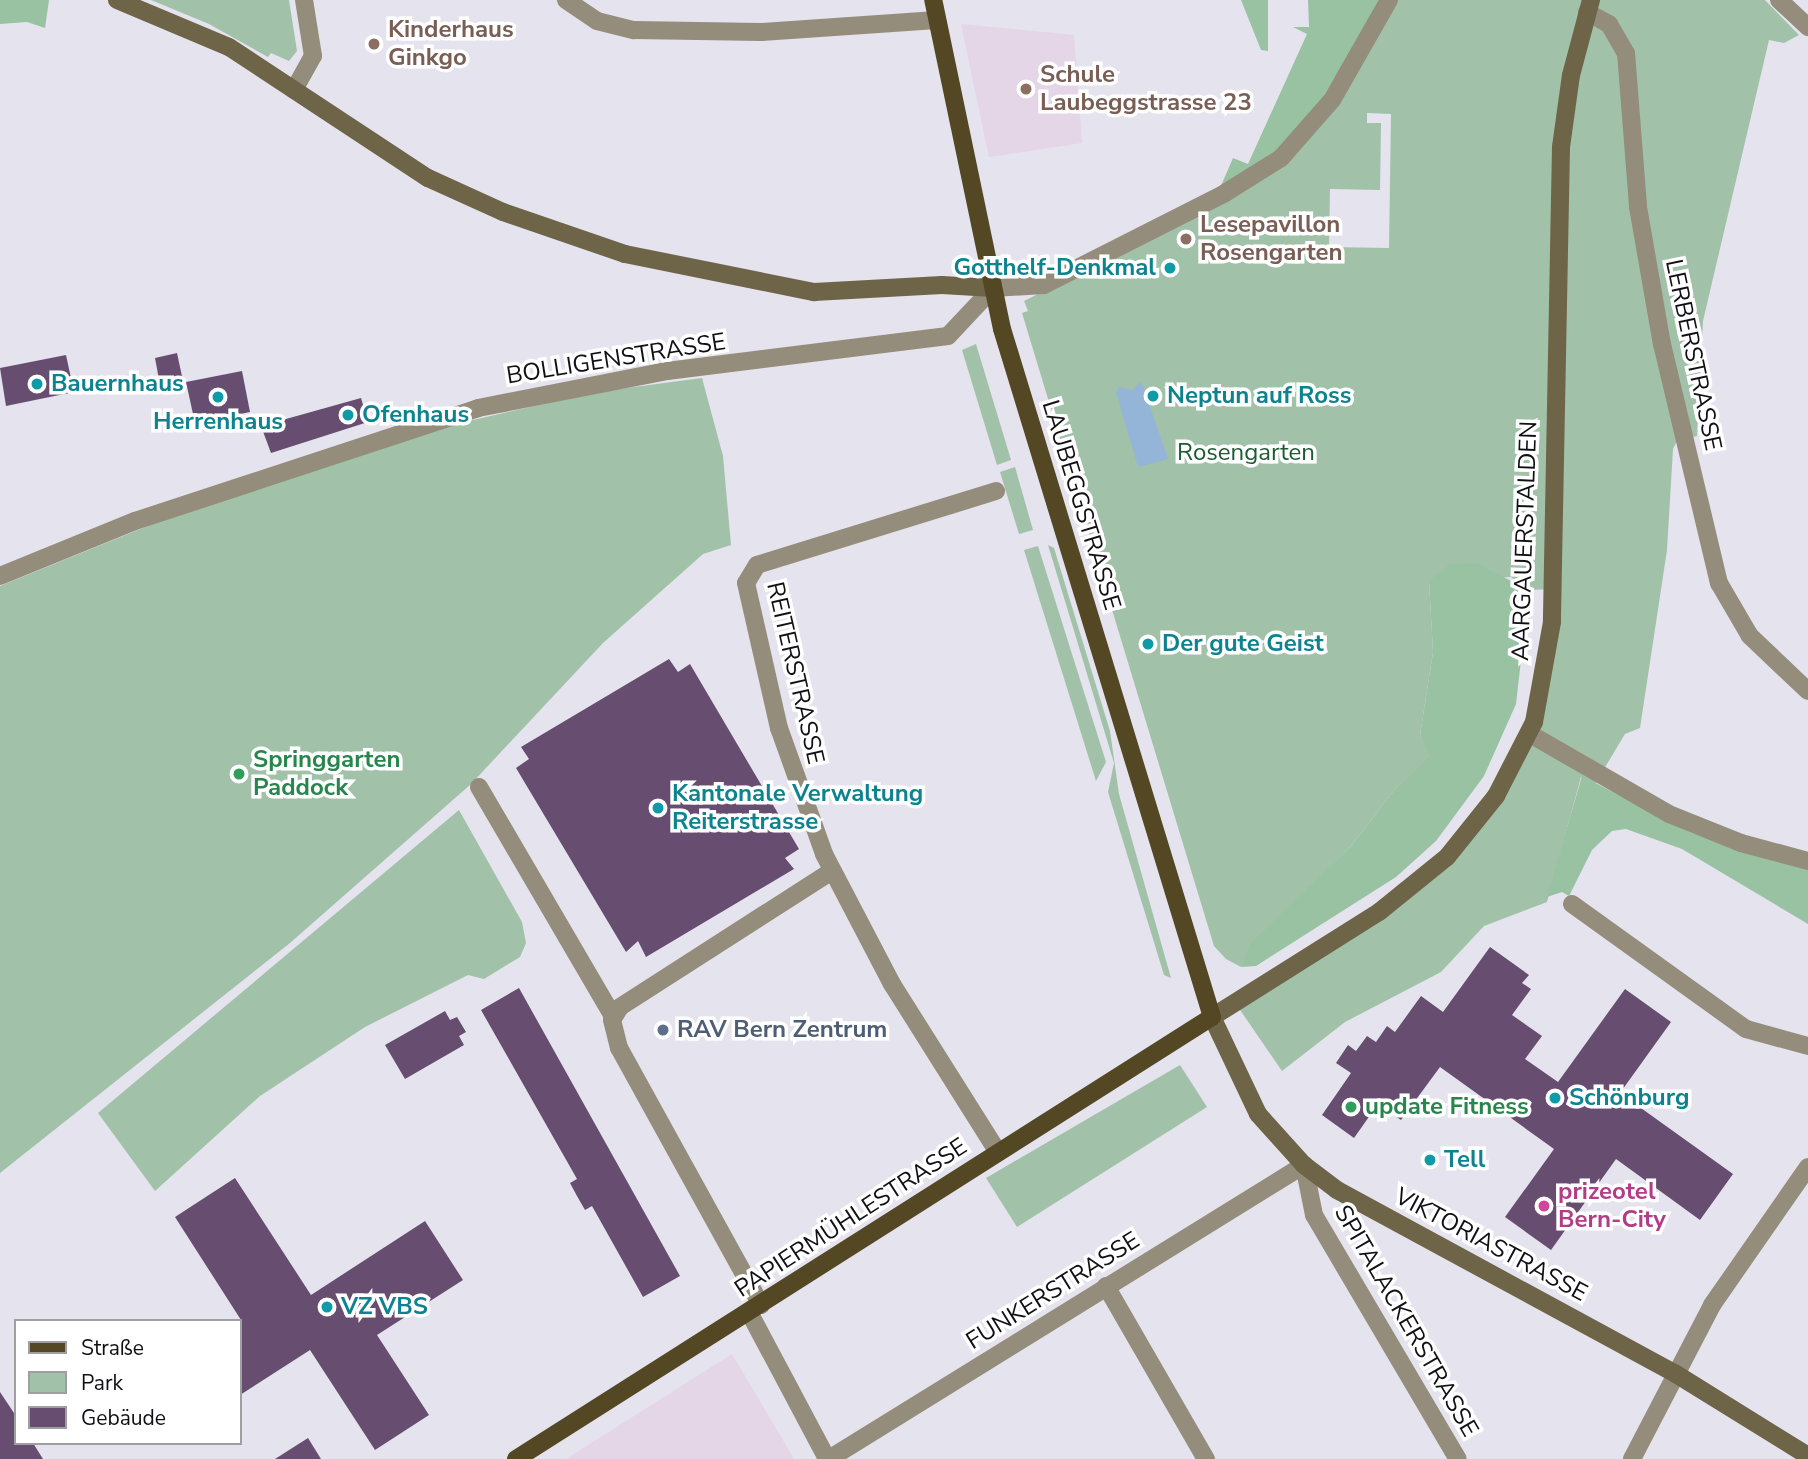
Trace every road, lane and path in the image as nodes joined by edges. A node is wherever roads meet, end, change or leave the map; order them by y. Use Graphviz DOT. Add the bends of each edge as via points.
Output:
graph roads {
  1 [pos="117,0"];
  2 [pos="304,0"];
  3 [pos="566,0"];
  4 [pos="933,0"];
  5 [pos="1389,0"];
  6 [pos="1779,0"];
  7 [pos="1589,6"];
  8 [pos="937,20"];
  9 [pos="1808,27"];
  10 [pos="294,90"];
  11 [pos="993,288"];
  12 [pos="996,491"];
  13 [pos="0,576"];
  14 [pos="1808,691"];
  15 [pos="1530,734"];
  16 [pos="480,787"];
  17 [pos="1808,860"];
  18 [pos="832,871"];
  19 [pos="1572,904"];
  20 [pos="613,1016"];
  21 [pos="1212,1017"];
  22 [pos="1808,1046"];
  23 [pos="998,1152"];
  24 [pos="1304,1165"];
  25 [pos="1806,1176"];
  26 [pos="1106,1286"];
  27 [pos="755,1308"];
  28 [pos="1676,1374"];
  29 [pos="1808,1456"];
  30 [pos="516,1459"];
  31 [pos="828,1459"];
  32 [pos="1206,1459"];
  33 [pos="1458,1459"];
  34 [pos="1632,1459"];
  1 -- 10 [label="main road" via="204,34"];
  2 -- 10 [label="street" via="313,56"];
  3 -- 8 [label="street" via="597,21 634,30 761,32"];
  4 -- 8 [label="main road, LAUBEGGSTRASSE"];
  5 -- 11 [label="street" via="1356,63 1313,126 1260,173 1044,285"];
  6 -- 9 [label="street"];
  7 -- 14 [label="street, LERBERSTRASSE" via="1609,24 1626,52 1638,207 1662,344 1719,583 1750,636"];
  7 -- 15 [label="main road, AARGAUERSTALDEN" via="1561,147 1552,622 1546,677"];
  8 -- 11 [label="main road, LAUBEGGSTRASSE"];
  10 -- 11 [label="main road" via="428,178 503,212 625,254 823,293 942,285"];
  11 -- 13 [label="street, BOLLIGENSTRASSE" via="968,322 948,336 667,371 478,408 135,521"];
  11 -- 21 [label="main road, LAUBEGGSTRASSE"];
  12 -- 18 [label="street, REITERSTRASSE" via="761,564 748,573 747,588 779,728"];
  15 -- 17 [label="street" via="1669,814 1741,843"];
  15 -- 21 [label="main road, AARGAUERSTALDEN" via="1481,818 1425,877"];
  16 -- 20 [label="street"];
  18 -- 20 [label="street"];
  18 -- 23 [label="street, REITERSTRASSE" via="892,984"];
  19 -- 22 [label="street" via="1746,1029"];
  20 -- 27 [label="street" via="619,1048"];
  21 -- 23 [label="main road, PAPIERMÜHLESTRASSE"];
  21 -- 24 [label="main road, VIKTORIASTRASSE" via="1258,1114"];
  23 -- 27 [label="main road, PAPIERMÜHLESTRASSE"];
  24 -- 26 [label="street, FUNKERSTRASSE"];
  24 -- 28 [label="main road, VIKTORIASTRASSE" via="1337,1190"];
  24 -- 33 [label="street, SPITALACKERSTRASSE" via="1314,1215"];
  25 -- 28 [label="street" via="1712,1305"];
  26 -- 31 [label="street, FUNKERSTRASSE"];
  26 -- 32 [label="street"];
  27 -- 30 [label="main road, PAPIERMÜHLESTRASSE"];
  27 -- 31 [label="street"];
  28 -- 29 [label="main road, VIKTORIASTRASSE"];
  28 -- 34 [label="street"];
}
